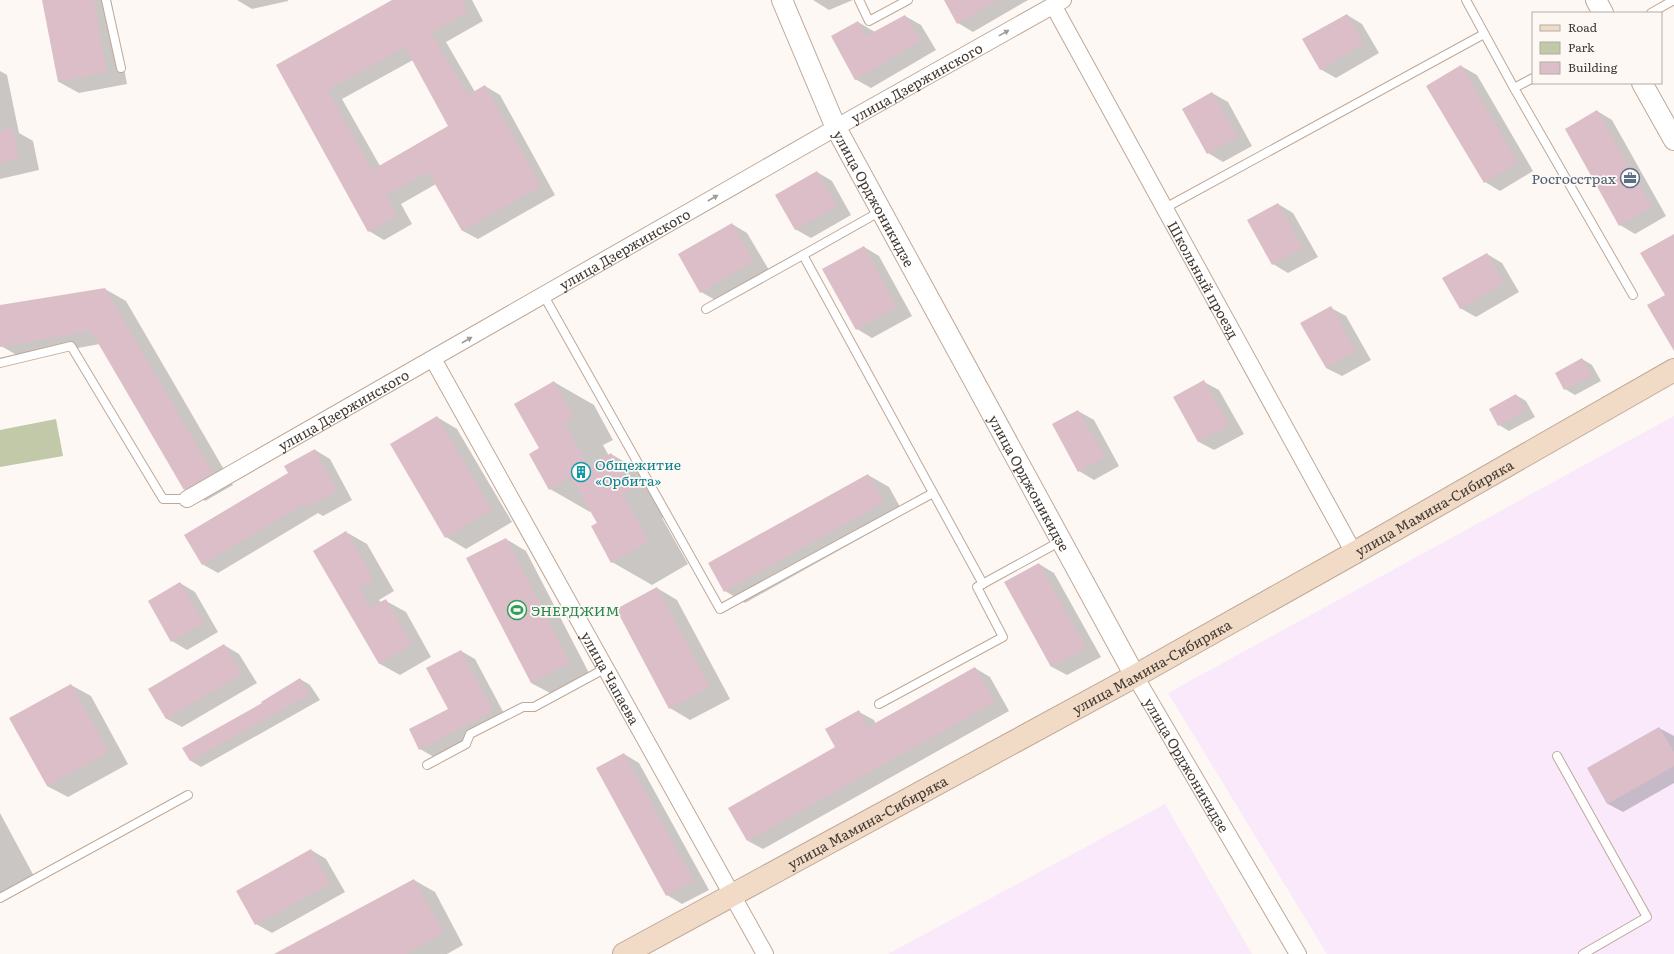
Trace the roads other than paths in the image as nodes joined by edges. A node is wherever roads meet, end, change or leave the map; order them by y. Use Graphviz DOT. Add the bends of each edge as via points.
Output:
graph roads {
  1 [pos="106,0"];
  2 [pos="782,0"];
  3 [pos="859,0"];
  4 [pos="908,0"];
  5 [pos="1466,0"];
  6 [pos="1596,0"];
  7 [pos="1674,0"];
  8 [pos="1058,3"];
  9 [pos="1602,12"];
  10 [pos="1653,12"];
  11 [pos="1484,34"];
  12 [pos="121,68"];
  13 [pos="1532,79"];
  14 [pos="1643,84"];
  15 [pos="1514,88"];
  16 [pos="836,128"];
  17 [pos="1674,140"];
  18 [pos="1165,208"];
  19 [pos="881,211"];
  20 [pos="802,255"];
  21 [pos="1633,295"];
  22 [pos="544,296"];
  23 [pos="706,309"];
  24 [pos="433,359"];
  25 [pos="0,363"];
  26 [pos="1674,370"];
  27 [pos="933,493"];
  28 [pos="187,499"];
  29 [pos="1061,541"];
  30 [pos="1354,553"];
  31 [pos="983,584"];
  32 [pos="606,668"];
  33 [pos="1134,676"];
  34 [pos="879,704"];
  35 [pos="1557,756"];
  36 [pos="427,765"];
  37 [pos="188,795"];
  38 [pos="733,895"];
  39 [pos="0,898"];
  40 [pos="624,954"];
  41 [pos="765,954"];
  42 [pos="1298,954"];
  43 [pos="1583,954"];
  1 -- 12 [label="lane"];
  2 -- 16 [label="street, улица Орджоникидзе"];
  3 -- 4 [label="lane" via="869,21"];
  5 -- 11 [label="lane"];
  6 -- 9 [label="street"];
  7 -- 10 [label="lane"];
  16 -- 8 [label="street, улица Дзержинского, one-way"];
  8 -- 18 [label="street, Школьный проезд"];
  11 -- 15 [label="lane"];
  11 -- 18 [label="lane"];
  13 -- 15 [label="lane"];
  14 -- 17 [label="street"];
  15 -- 21 [label="lane"];
  16 -- 19 [label="street, улица Орджоникидзе"];
  22 -- 16 [label="street, улица Дзержинского, one-way"];
  18 -- 30 [label="street, Школьный проезд"];
  19 -- 20 [label="lane"];
  19 -- 29 [label="street, улица Орджоникидзе"];
  20 -- 23 [label="lane"];
  20 -- 27 [label="lane"];
  24 -- 22 [label="street, улица Дзержинского, one-way"];
  22 -- 27 [label="lane" via="720,609"];
  24 -- 28 [label="street, улица Дзержинского"];
  24 -- 32 [label="street, улица Чапаева"];
  25 -- 28 [label="lane" via="71,346 163,499"];
  26 -- 30 [label="main road, улица Мамина-Сибиряка"];
  27 -- 31 [label="lane"];
  29 -- 31 [label="lane"];
  29 -- 33 [label="street, улица Орджоникидзе"];
  30 -- 33 [label="main road, улица Мамина-Сибиряка"];
  31 -- 34 [label="lane" via="977,587 1003,637"];
  32 -- 36 [label="lane" via="534,707 523,706 470,734 466,744"];
  32 -- 38 [label="street, улица Чапаева"];
  33 -- 38 [label="main road, улица Мамина-Сибиряка"];
  33 -- 42 [label="street, улица Орджоникидзе"];
  35 -- 43 [label="lane" via="1647,917"];
  37 -- 39 [label="lane"];
  38 -- 40 [label="main road, улица Мамина-Сибиряка"];
  38 -- 41 [label="street, улица Чапаева"];
}
